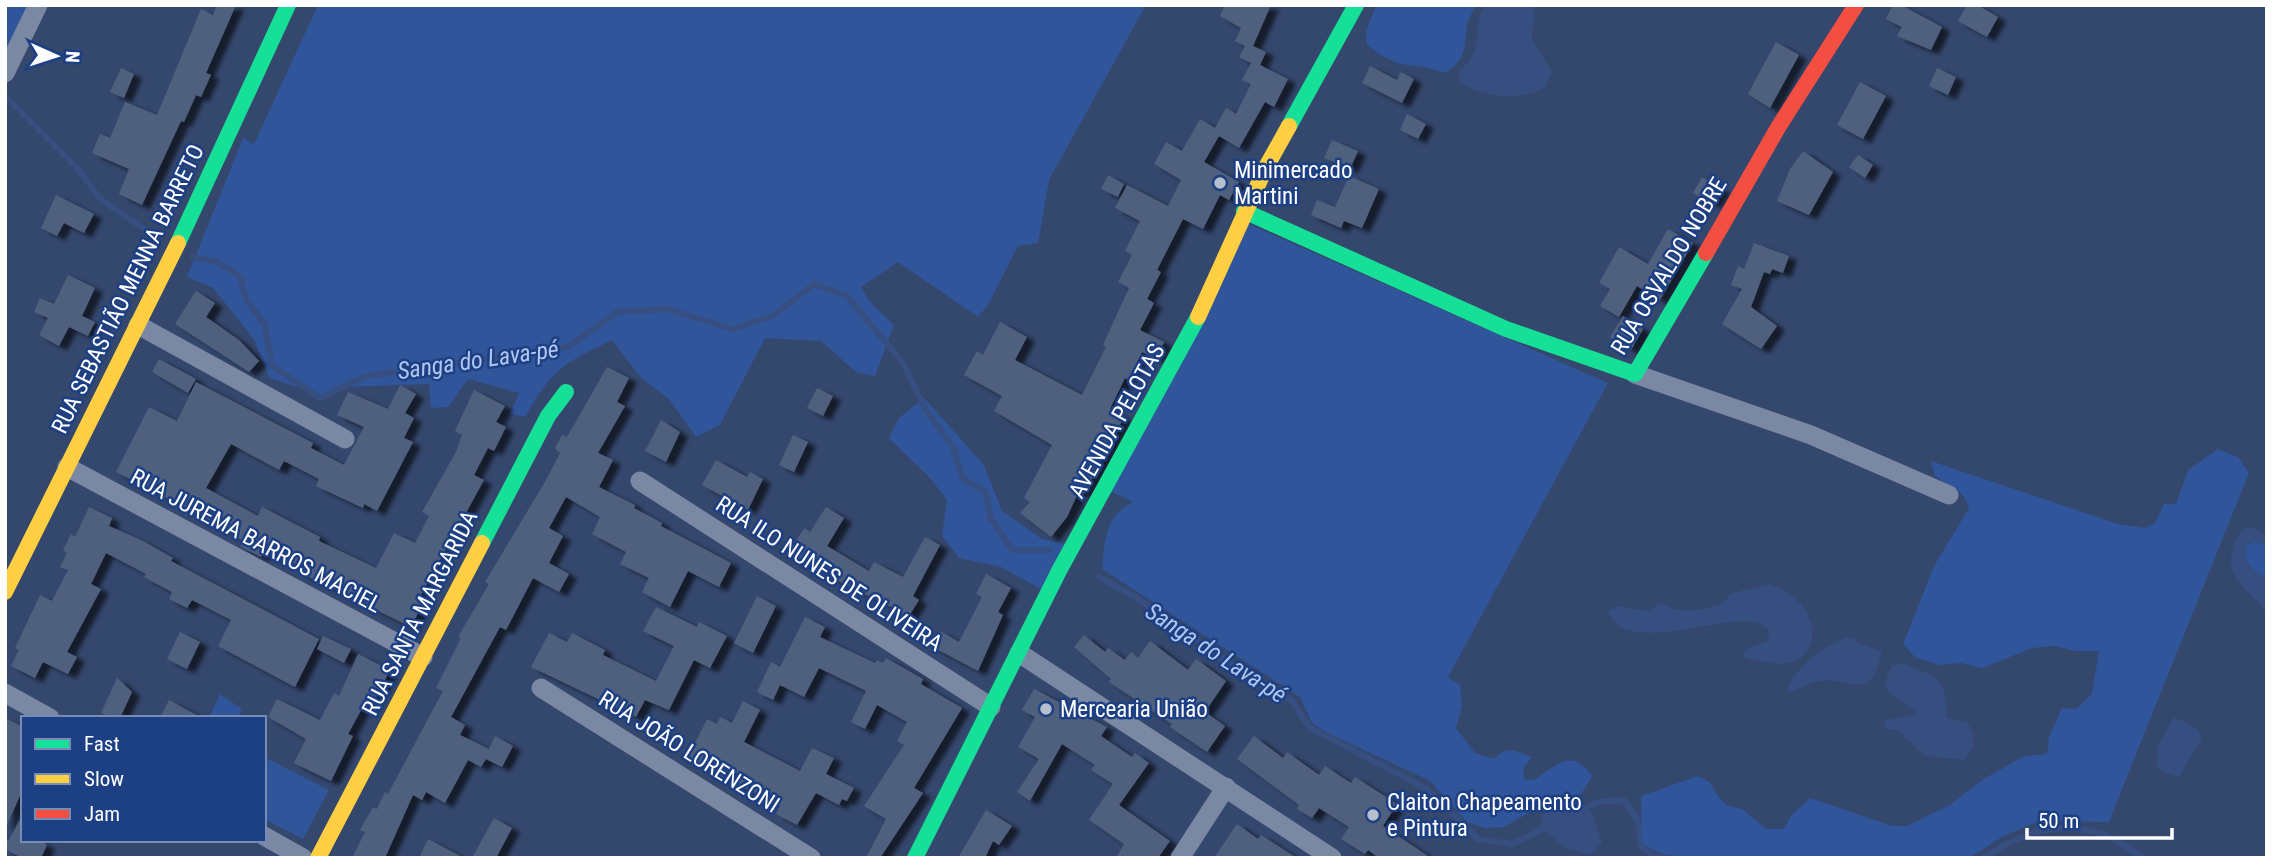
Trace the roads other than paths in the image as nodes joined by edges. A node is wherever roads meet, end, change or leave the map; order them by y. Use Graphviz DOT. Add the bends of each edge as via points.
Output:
graph roads {
  1 [pos="38,5"];
  2 [pos="288,5"];
  3 [pos="1356,5"];
  4 [pos="1856,5"];
  5 [pos="5,73"];
  6 [pos="1244,211"];
  7 [pos="138,325"];
  8 [pos="1634,374"];
  9 [pos="566,392"];
  10 [pos="345,439"];
  11 [pos="67,467"];
  12 [pos="640,481"];
  13 [pos="1949,495"];
  14 [pos="5,592"];
  15 [pos="1019,653"];
  16 [pos="423,657"];
  17 [pos="541,688"];
  18 [pos="5,693"];
  19 [pos="991,707"];
  20 [pos="46,716"];
  21 [pos="1226,787"];
  22 [pos="266,837"];
  23 [pos="303,858"];
  24 [pos="318,858"];
  25 [pos="811,858"];
  26 [pos="915,858"];
  27 [pos="1180,858"];
  28 [pos="1332,858"];
  1 -- 5 [label="street"];
  2 -- 7 [label="street, RUA SEBASTIÃO MENNA BARRETO"];
  3 -- 6 [label="street, AVENIDA PELOTAS"];
  4 -- 8 [label="street, RUA OSVALDO NOBRE" via="1779,126"];
  6 -- 8 [label="street, RUA OSVALDO NOBRE" via="1506,329"];
  6 -- 15 [label="street, AVENIDA PELOTAS" via="1189,337 1060,569"];
  7 -- 10 [label="street"];
  7 -- 11 [label="street, RUA SEBASTIÃO MENNA BARRETO"];
  8 -- 13 [label="street" via="1811,435"];
  9 -- 16 [label="street, RUA SANTA MARGARIDA" via="548,416"];
  11 -- 14 [label="street, RUA SEBASTIÃO MENNA BARRETO"];
  11 -- 16 [label="street, RUA JUREMA BARROS MACIEL"];
  12 -- 19 [label="street, RUA ILO NUNES DE OLIVEIRA"];
  15 -- 19 [label="street, AVENIDA PELOTAS"];
  15 -- 21 [label="street"];
  16 -- 24 [label="street, RUA SANTA MARGARIDA"];
  17 -- 25 [label="street, RUA JOÃO LORENZONI"];
  18 -- 20 [label="street"];
  19 -- 26 [label="street, AVENIDA PELOTAS"];
  21 -- 27 [label="street"];
  21 -- 28 [label="street"];
  22 -- 23 [label="street"];
}
